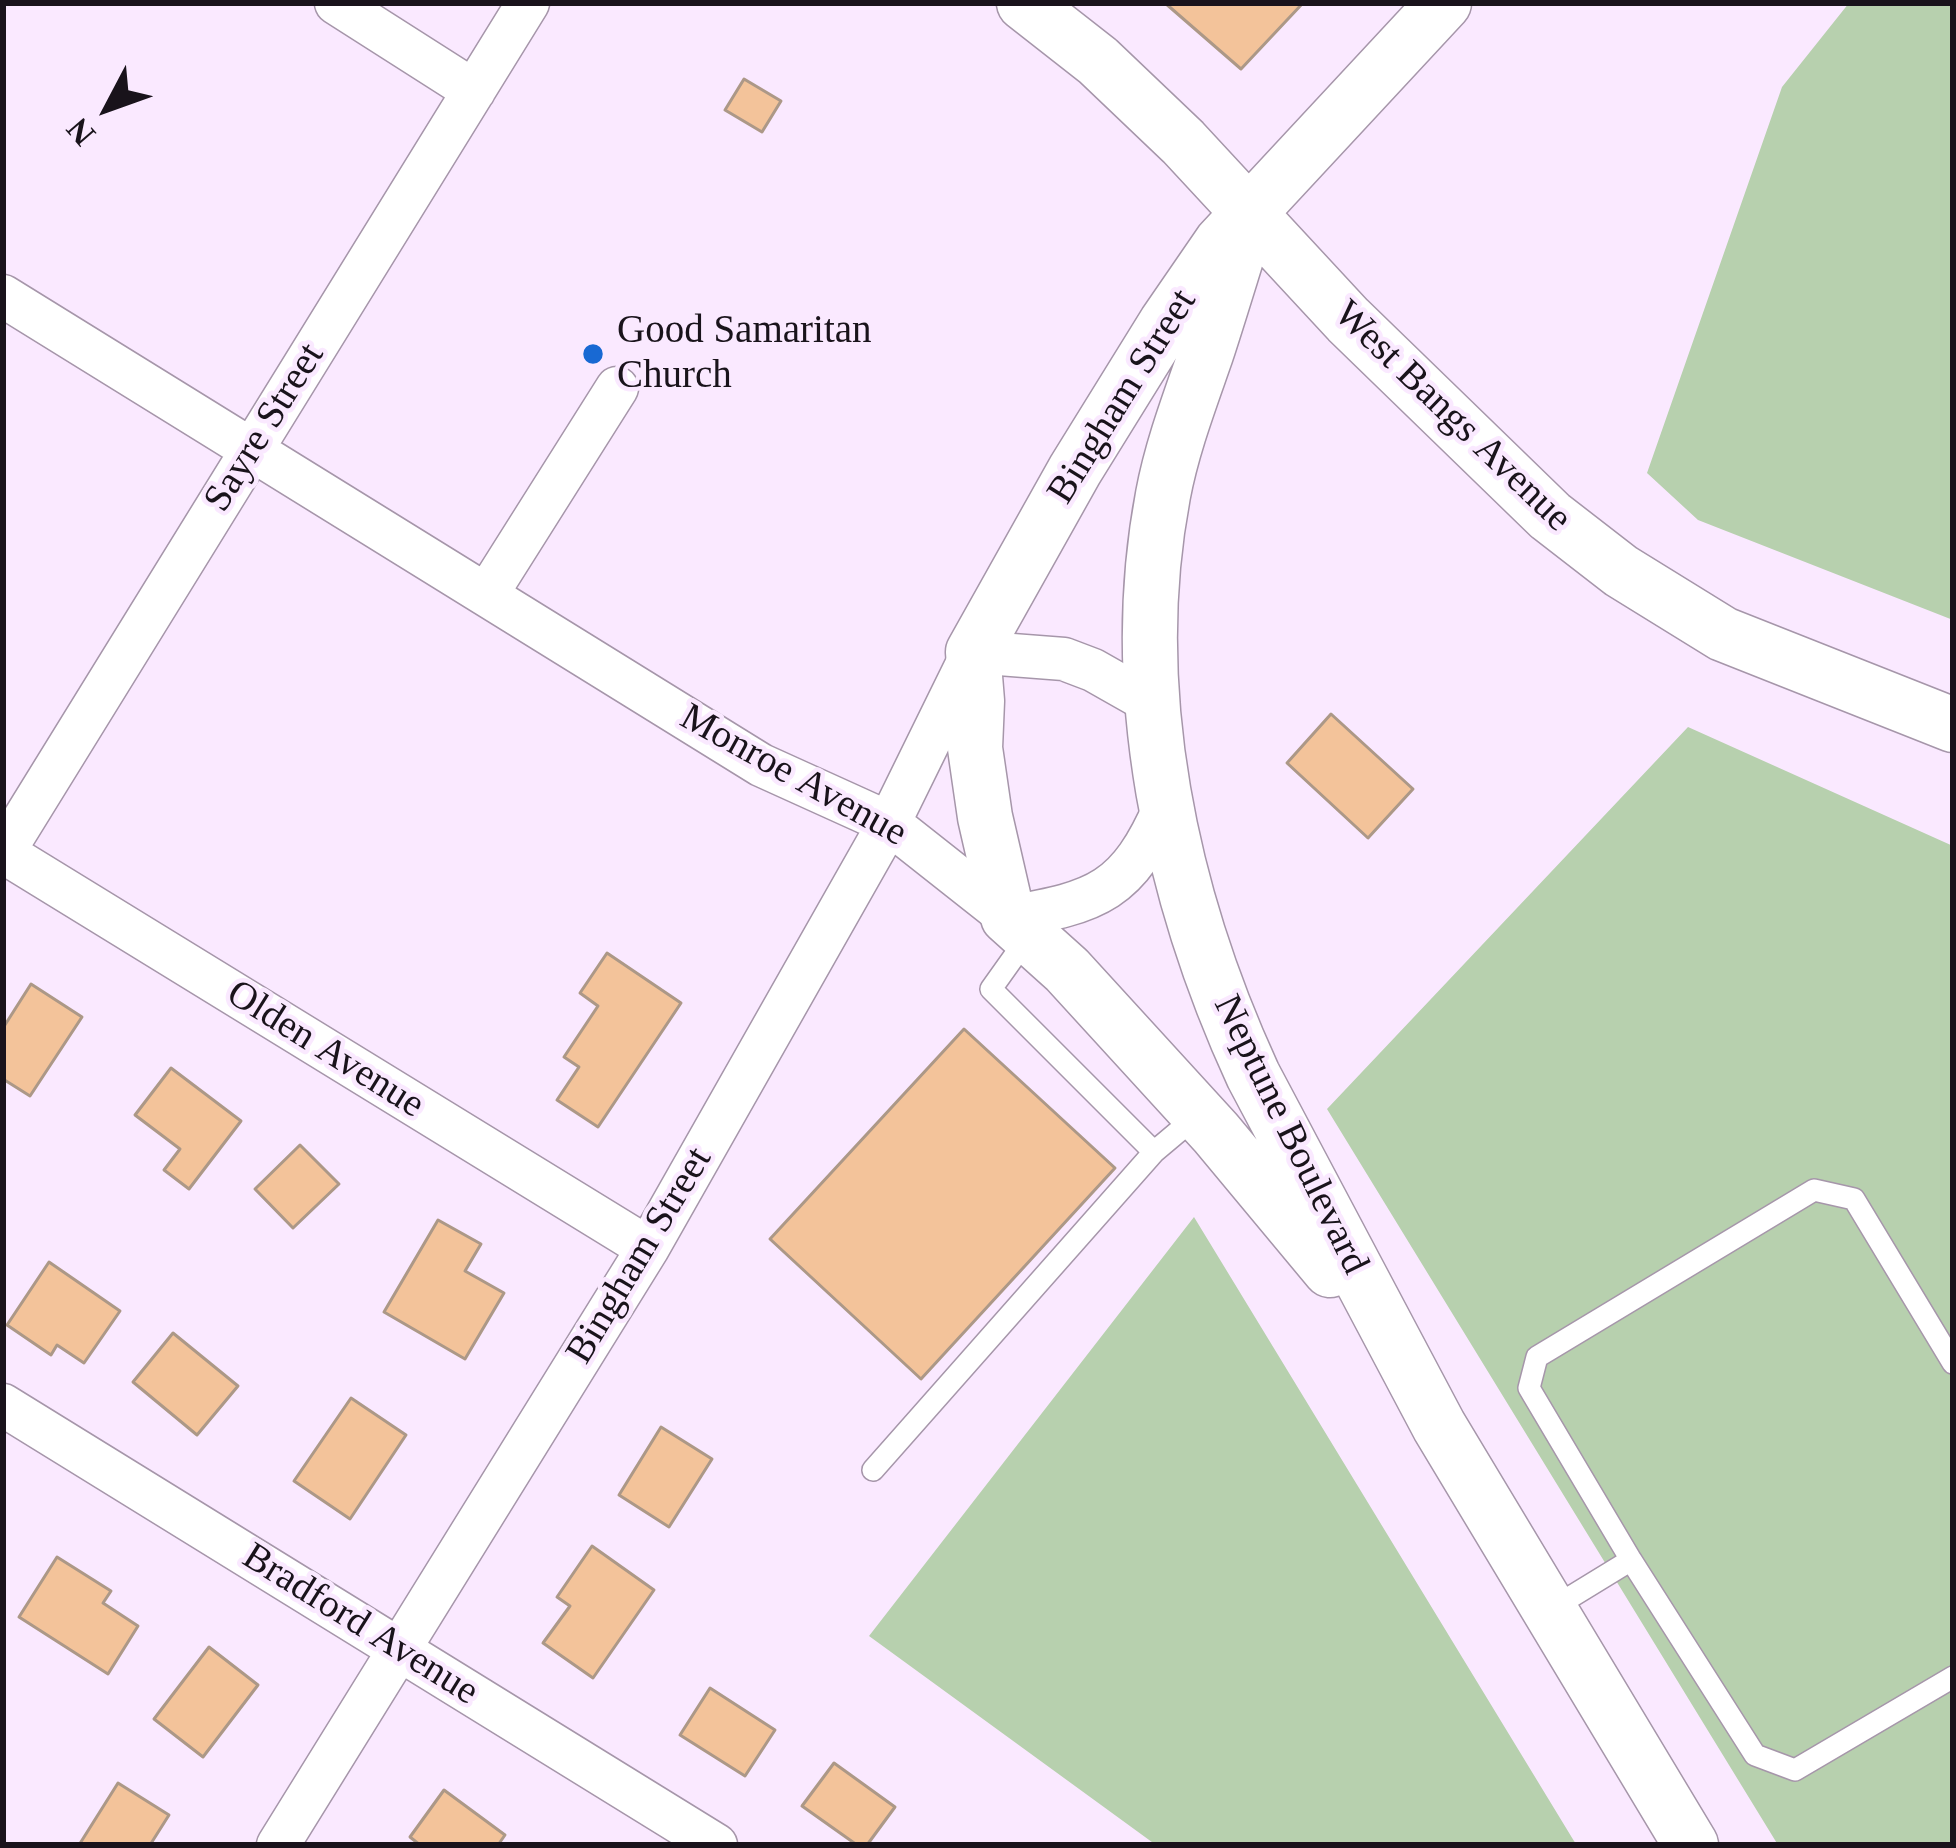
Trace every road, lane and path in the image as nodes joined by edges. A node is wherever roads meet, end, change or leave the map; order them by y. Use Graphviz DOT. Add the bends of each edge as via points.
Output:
graph roads {
  1 [pos="336,3"];
  2 [pos="528,3"];
  3 [pos="1024,3"];
  4 [pos="1444,3"];
  5 [pos="474,91"];
  6 [pos="1250,214"];
  7 [pos="3,296"];
  8 [pos="617,388"];
  9 [pos="251,449"];
  10 [pos="487,594"];
  11 [pos="973,652"];
  12 [pos="1153,704"];
  13 [pos="1953,724"];
  14 [pos="1166,804"];
  15 [pos="889,824"];
  16 [pos="3,852"];
  17 [pos="1018,926"];
  18 [pos="1199,1114"];
  19 [pos="1154,1152"];
  20 [pos="648,1248"];
  21 [pos="1404,1360"];
  22 [pos="1953,1363"];
  23 [pos="3,1405"];
  24 [pos="873,1470"];
  25 [pos="1631,1560"];
  26 [pos="1550,1610"];
  27 [pos="400,1649"];
  28 [pos="1953,1677"];
  29 [pos="278,1845"];
  30 [pos="716,1845"];
  31 [pos="1691,1845"];
  1 -- 5 [label="street"];
  2 -- 5 [label="street, Sayre Street"];
  3 -- 6 [label="street, West Bangs Avenue" via="1098,61"];
  4 -- 6 [label="street, Neptune Boulevard"];
  5 -- 9 [label="street, Sayre Street"];
  6 -- 11 [label="street, Bingham Street" via="1166,322"];
  6 -- 12 [label="street, Neptune Boulevard" via="1164,490 1153,555"];
  6 -- 13 [label="street, West Bangs Avenue" via="1496,468 1622,571 1723,634"];
  7 -- 9 [label="street, Monroe Avenue"];
  8 -- 10 [label="street"];
  9 -- 10 [label="street, Monroe Avenue"];
  9 -- 16 [label="street, Sayre Street"];
  10 -- 15 [label="street, Monroe Avenue" via="761,765"];
  11 -- 12 [label="street" via="1064,659"];
  11 -- 15 [label="street, Bingham Street"];
  11 -- 17 [label="street" via="985,817"];
  12 -- 14 [label="street, Neptune Boulevard"];
  14 -- 17 [label="street" via="1132,868 1100,895"];
  14 -- 21 [label="street, Neptune Boulevard" via="1192,920 1226,1017"];
  15 -- 17 [label="street, Monroe Avenue"];
  15 -- 20 [label="street, Bingham Street"];
  16 -- 20 [label="street, Olden Avenue"];
  17 -- 18 [label="street, Monroe Avenue"];
  17 -- 19 [label="lane" via="991,989"];
  18 -- 19 [label="lane"];
  18 -- 21 [label="street, Monroe Avenue"];
  19 -- 24 [label="lane"];
  20 -- 27 [label="street, Bingham Street"];
  21 -- 26 [label="street, Neptune Boulevard"];
  22 -- 25 [label="lane" via="1854,1199 1814,1190 1537,1357 1529,1388"];
  23 -- 27 [label="street, Bradford Avenue"];
  25 -- 26 [label="lane"];
  25 -- 28 [label="lane" via="1755,1755 1795,1770"];
  26 -- 31 [label="street, Neptune Boulevard"];
  27 -- 29 [label="street, Bingham Street"];
  27 -- 30 [label="street, Bradford Avenue"];
}
